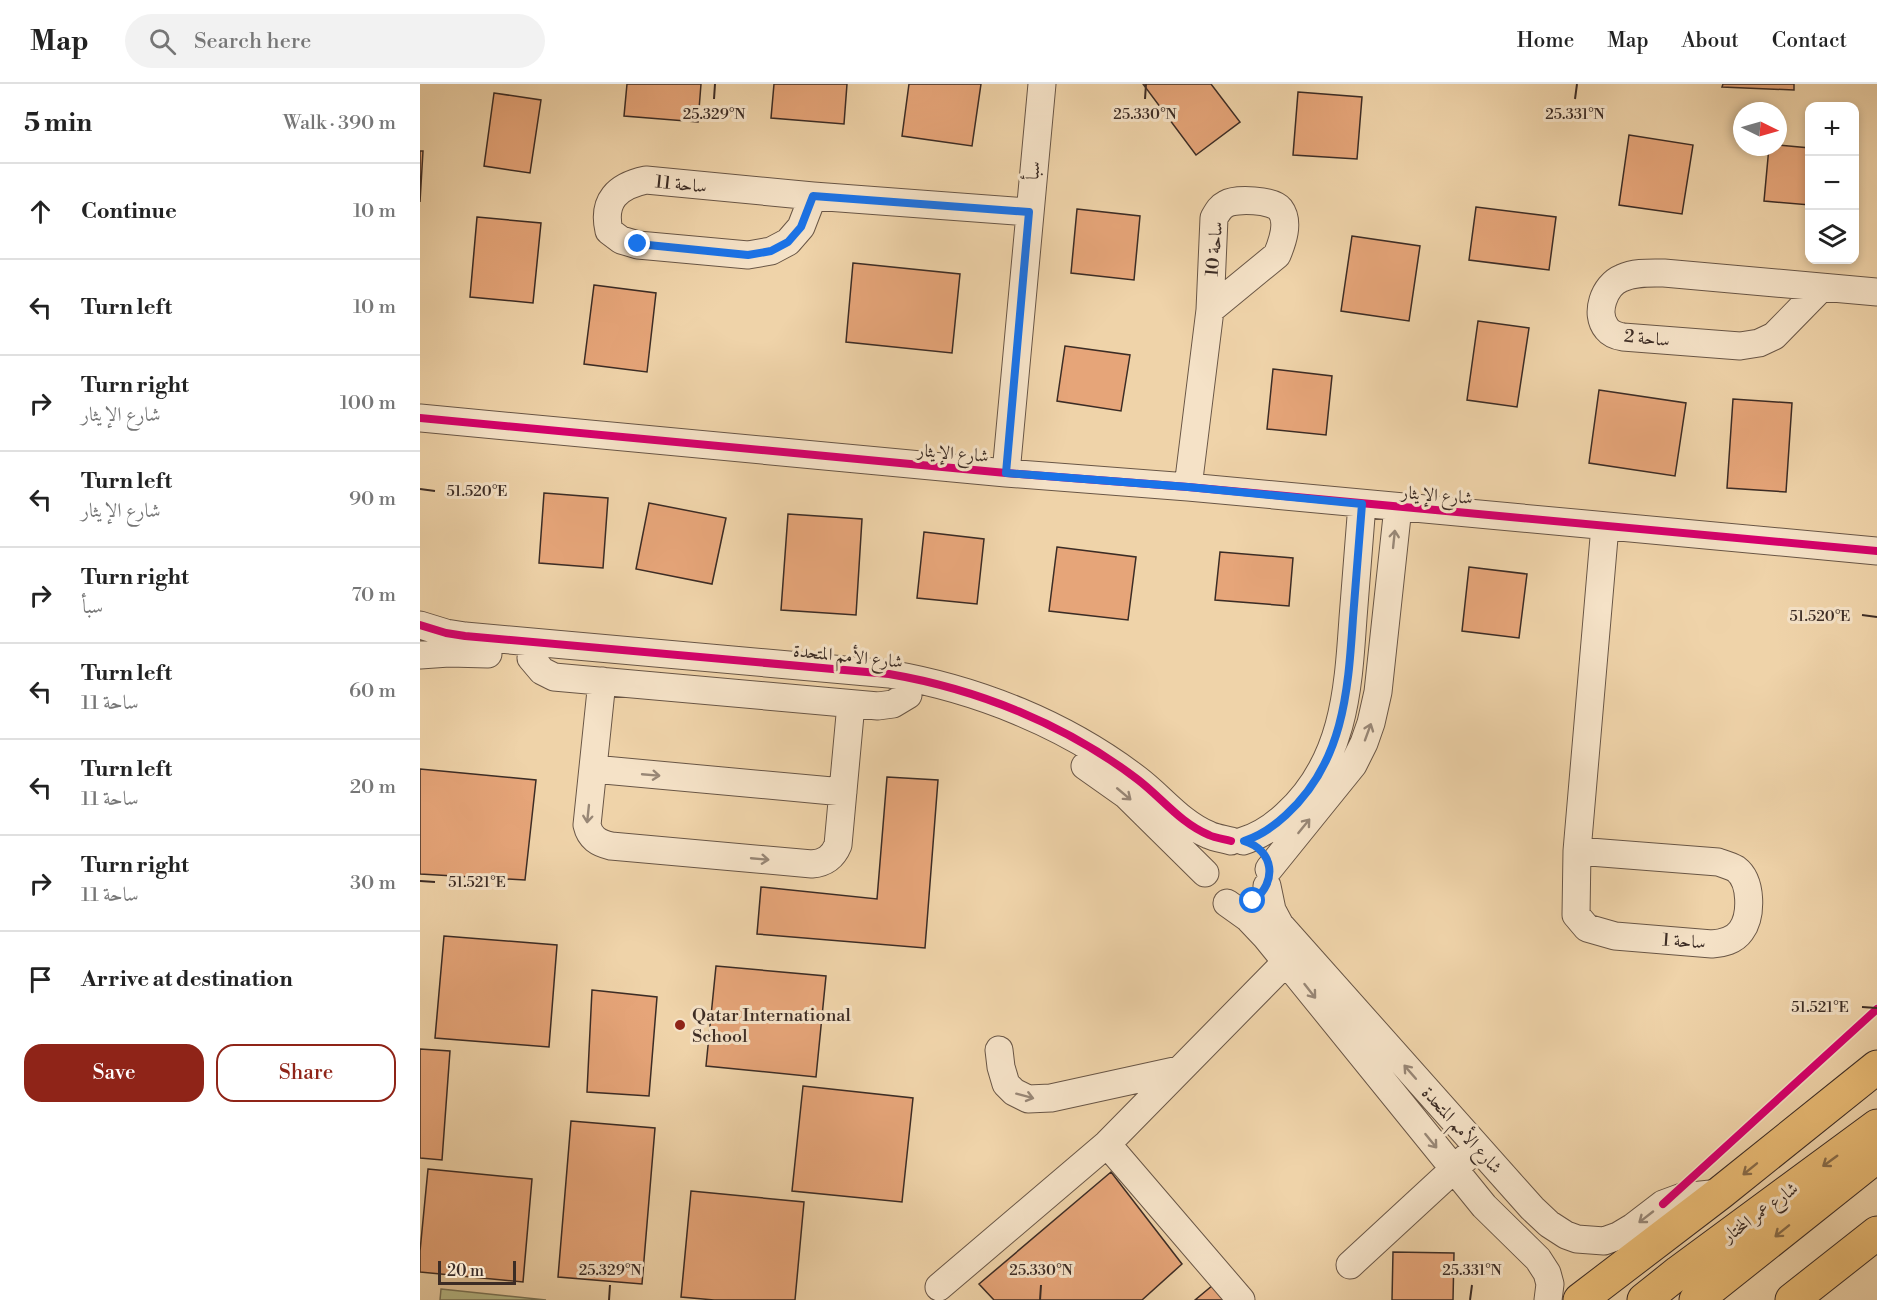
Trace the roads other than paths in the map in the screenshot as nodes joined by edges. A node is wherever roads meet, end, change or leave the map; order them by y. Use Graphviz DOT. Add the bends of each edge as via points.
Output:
graph roads {
  1 [pos="1042,84"];
  2 [pos="813,196"];
  3 [pos="1029,212"];
  4 [pos="1821,288"];
  5 [pos="1877,292"];
  6 [pos="1210,310"];
  7 [pos="421,425"];
  8 [pos="1006,473"];
  9 [pos="1188,487"];
  10 [pos="1362,504"];
  11 [pos="1398,507"];
  12 [pos="1605,526"];
  13 [pos="1877,550"];
  14 [pos="420,625"];
  15 [pos="420,655"];
  16 [pos="531,658"];
  17 [pos="602,681"];
  18 [pos="908,695"];
  19 [pos="851,704"];
  20 [pos="593,769"];
  21 [pos="843,792"];
  22 [pos="1237,841"];
  23 [pos="1577,851"];
  24 [pos="1205,873"];
  25 [pos="1268,878"];
  26 [pos="1227,903"];
  27 [pos="1287,961"];
  28 [pos="999,1050"];
  29 [pos="1877,1066"];
  30 [pos="1179,1070"];
  31 [pos="1877,1126"];
  32 [pos="1107,1144"];
  33 [pos="1477,1148"];
  34 [pos="1877,1156"];
  35 [pos="1454,1169"];
  36 [pos="1720,1193"];
  37 [pos="1870,1243"];
  38 [pos="1350,1265"];
  39 [pos="939,1287"];
  40 [pos="1241,1300"];
  41 [pos="1548,1300"];
  42 [pos="1580,1300"];
  43 [pos="1644,1300"];
  44 [pos="1696,1300"];
  45 [pos="1792,1300"];
  1 -- 3 [label="street, سبأ"];
  2 -- 2 [label="street, ساحة 11" via="646,180 620,189 605,217 609,231 621,240 748,255 771,251 788,242 801,227"];
  2 -- 3 [label="street, ساحة 11"];
  3 -- 8 [label="street, سبأ"];
  4 -- 4 [label="street, ساحة 2" via="1664,273 1636,274 1613,284 1600,311 1606,329 1623,337 1740,346 1774,336"];
  4 -- 5 [label="street, ساحة 2"];
  6 -- 9 [label="street"];
  7 -- 8 [label="street, شارع الإيثار"];
  8 -- 9 [label="street, شارع الإيثار"];
  9 -- 10 [label="street, شارع الإيثار"];
  10 -- 11 [label="street, شارع الإيثار"];
  10 -- 22 [label="street" via="1347,693 1331,751 1293,809 1257,837"];
  11 -- 12 [label="street, شارع الإيثار"];
  25 -- 11 [label="street, شارع الإيثار, one-way" via="1353,765 1368,733 1378,692"];
  12 -- 13 [label="street, شارع الإيثار"];
  12 -- 23 [label="street, ساحة 1"];
  14 -- 22 [label="street, شارع الأمم المتحدة" via="465,636 889,674 936,684 1019,711 1078,740 1137,779 1190,826 1210,836"];
  15 -- 16 [label="street, شارع الأمم المتحدة" via="472,653"];
  16 -- 17 [label="street" via="554,677"];
  16 -- 18 [label="street, شارع الأمم المتحدة"];
  17 -- 19 [label="street"];
  17 -- 20 [label="street"];
  18 -- 19 [label="street" via="886,706"];
  18 -- 24 [label="street, شارع الأمم المتحدة, one-way" via="988,718 1067,754 1126,795"];
  19 -- 21 [label="street"];
  20 -- 21 [label="street, one-way"];
  20 -- 21 [label="street, one-way" via="587,825 598,842 611,846 819,864 831,857 838,845"];
  22 -- 24 [label="street" via="1215,849"];
  22 -- 25 [label="street" via="1251,843 1264,854"];
  23 -- 23 [label="street, ساحة 1" via="1576,915 1587,928 1615,936 1712,944 1731,939 1745,925 1749,892 1735,869 1718,862"];
  24 -- 26 [label="street" via="1211,892"];
  25 -- 26 [label="street" via="1261,895 1253,901"];
  33 -- 25 [label="street, شارع الأمم المتحدة, one-way" via="1280,925 1270,904"];
  26 -- 27 [label="street, شارع الأمم المتحدة" via="1248,918"];
  27 -- 30 [label="street"];
  27 -- 35 [label="street, شارع الأمم المتحدة, one-way"];
  28 -- 30 [label="street, one-way" via="1006,1084 1028,1099 1051,1098"];
  29 -- 36 [label="main road, one-way"];
  30 -- 32 [label="street"];
  31 -- 43 [label="main road, شارع عمر المختار, one-way"];
  32 -- 39 [label="street"];
  32 -- 40 [label="street"];
  33 -- 35 [label="street"];
  36 -- 33 [label="street, شارع الأمم المتحدة, one-way" via="1663,1203 1633,1227 1604,1241 1577,1239 1549,1224"];
  34 -- 44 [label="main road, one-way"];
  35 -- 38 [label="street"];
  35 -- 41 [label="street, شارع الأمم المتحدة" via="1484,1206 1538,1259 1550,1284"];
  36 -- 42 [label="main road"];
  37 -- 45 [label="main road"];
}
